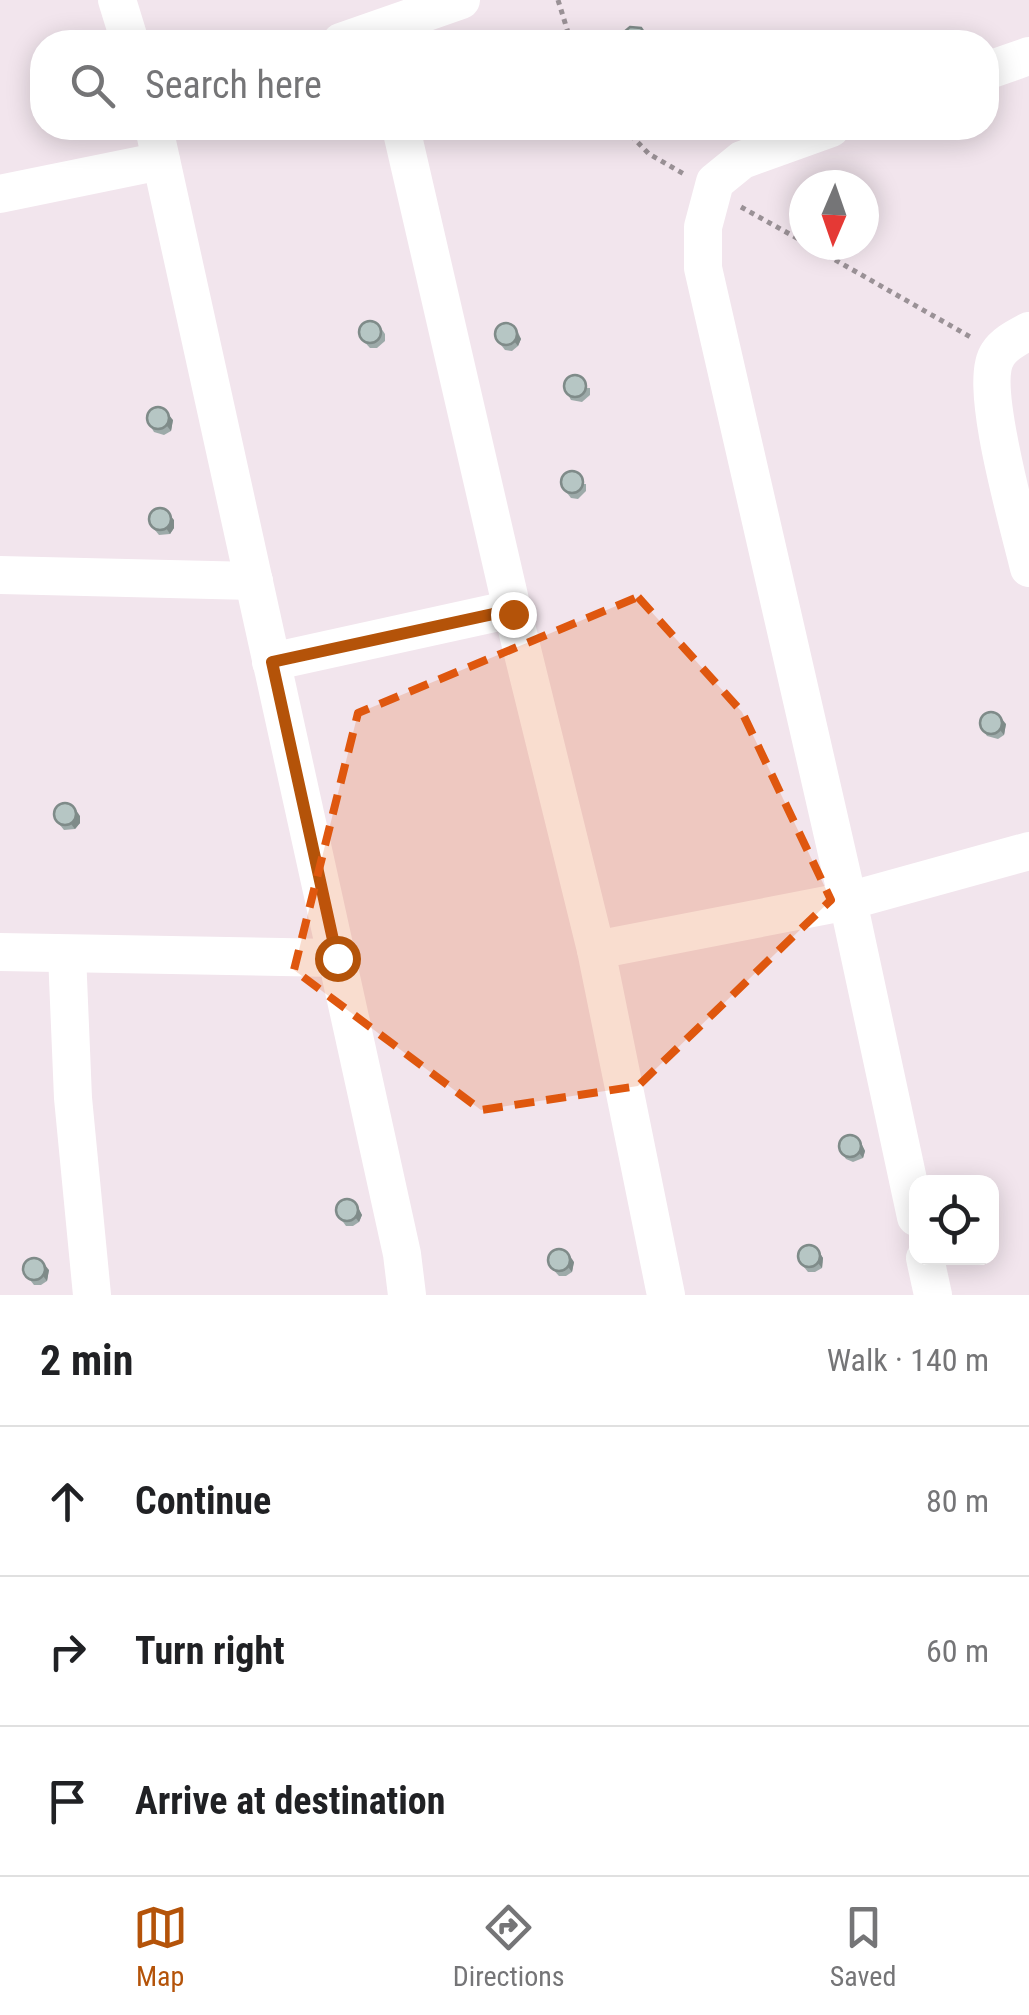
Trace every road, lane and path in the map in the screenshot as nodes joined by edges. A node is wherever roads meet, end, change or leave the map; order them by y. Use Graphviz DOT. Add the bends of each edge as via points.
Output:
graph roads {
  1 [pos="117,0"];
  2 [pos="462,0"];
  3 [pos="558,0"];
  4 [pos="126,30"];
  5 [pos="394,30"];
  6 [pos="567,30"];
  7 [pos="1029,56"];
  8 [pos="999,66"];
  9 [pos="403,140"];
  10 [pos="798,140"];
  11 [pos="158,144"];
  12 [pos="0,194"];
  13 [pos="835,260"];
  14 [pos="1029,330"];
  15 [pos="998,352"];
  16 [pos="1029,568"];
  17 [pos="0,575"];
  18 [pos="254,582"];
  19 [pos="512,610"];
  20 [pos="272,662"];
  21 [pos="1029,851"];
  22 [pos="848,901"];
  23 [pos="596,950"];
  24 [pos="0,952"];
  25 [pos="67,954"];
  26 [pos="337,958"];
  27 [pos="909,1184"];
  28 [pos="927,1265"];
  29 [pos="92,1295"];
  30 [pos="407,1295"];
  31 [pos="666,1295"];
  32 [pos="934,1295"];
  1 -- 4 [label="street"];
  2 -- 5 [label="street"];
  3 -- 6 [label="path"];
  7 -- 8 [label="street"];
  9 -- 19 [label="street"];
  10 -- 22 [label="street" via="742,160 715,182 703,227 702,268"];
  11 -- 12 [label="street"];
  11 -- 18 [label="street"];
  13 -- 15 [label="path"];
  14 -- 15 [label="street"];
  15 -- 16 [label="street" via="993,404"];
  17 -- 18 [label="street"];
  18 -- 20 [label="street"];
  19 -- 20 [label="street"];
  19 -- 23 [label="street"];
  20 -- 26 [label="street"];
  21 -- 22 [label="street"];
  22 -- 23 [label="street"];
  22 -- 27 [label="street"];
  23 -- 31 [label="street"];
  24 -- 25 [label="street"];
  25 -- 26 [label="street"];
  25 -- 29 [label="street" via="72,1098"];
  26 -- 30 [label="street"];
  28 -- 32 [label="street"];
}
